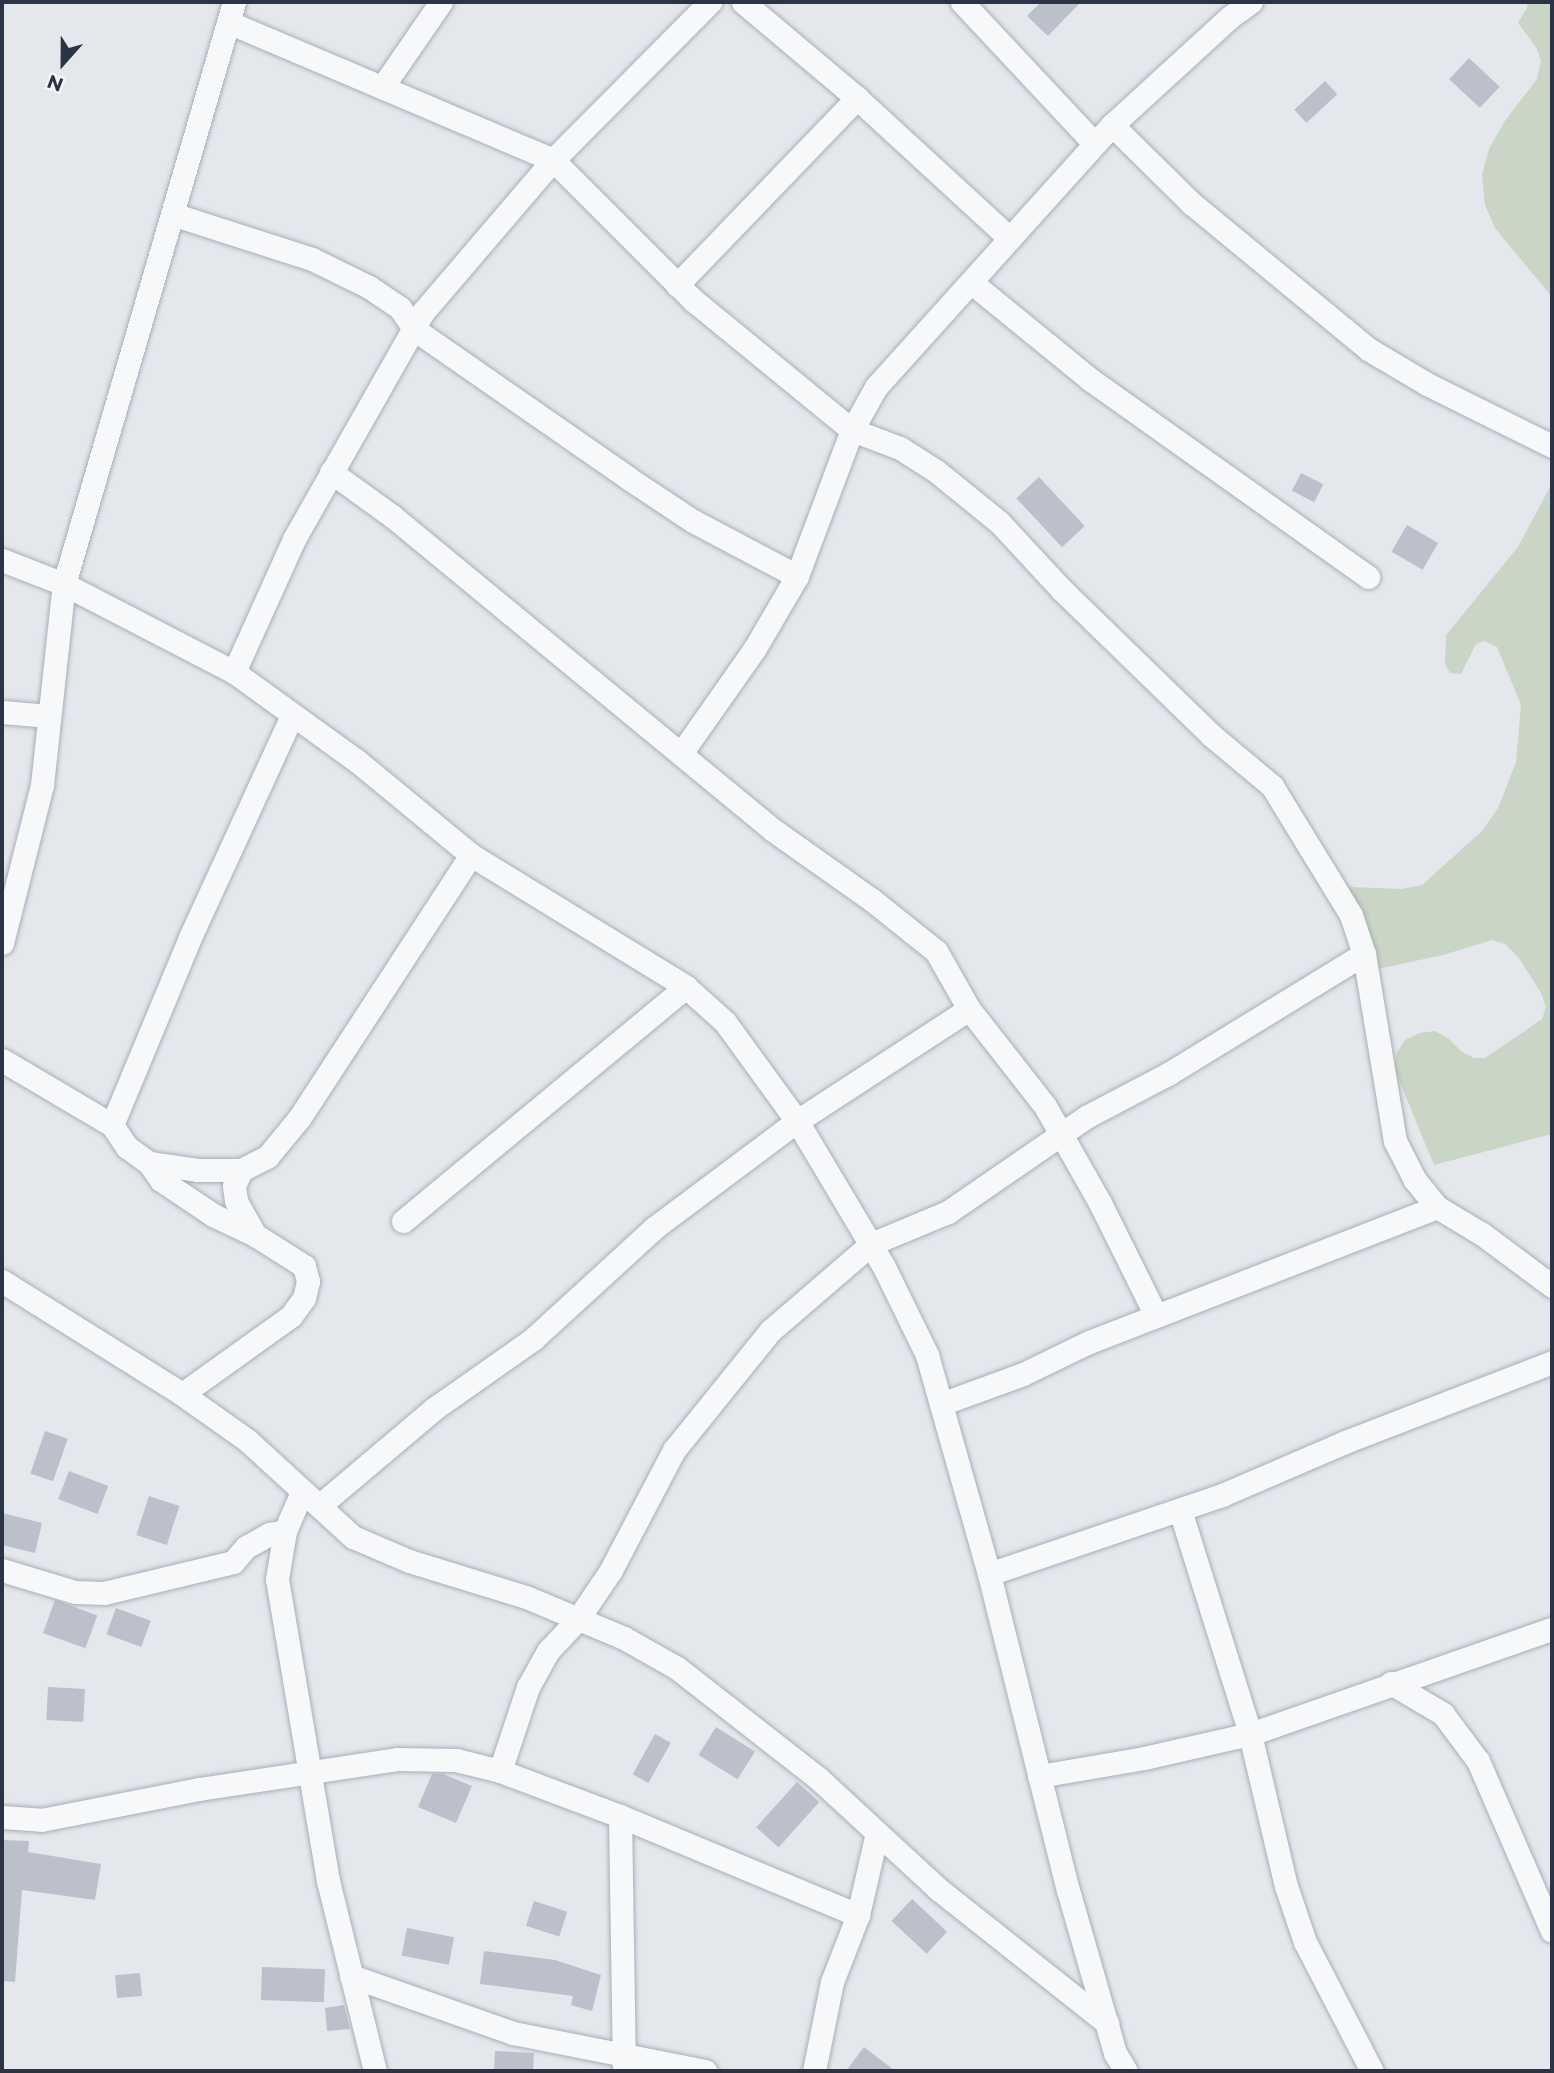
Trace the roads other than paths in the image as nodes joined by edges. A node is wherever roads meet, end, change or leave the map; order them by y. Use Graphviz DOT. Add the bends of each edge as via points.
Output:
graph roads {
  1 [pos="441,2"];
  2 [pos="710,2"];
  3 [pos="743,2"];
  4 [pos="962,2"];
  5 [pos="1251,2"];
  6 [pos="1224,9"];
  7 [pos="231,12"];
  8 [pos="383,86"];
  9 [pos="857,98"];
  10 [pos="1112,125"];
  11 [pos="1094,143"];
  12 [pos="553,160"];
  13 [pos="172,214"];
  14 [pos="1008,237"];
  15 [pos="972,283"];
  16 [pos="677,285"];
  17 [pos="414,329"];
  18 [pos="852,430"];
  19 [pos="1552,446"];
  20 [pos="331,471"];
  21 [pos="2,560"];
  22 [pos="797,576"];
  23 [pos="1368,577"];
  24 [pos="64,584"];
  25 [pos="233,672"];
  26 [pos="2,712"];
  27 [pos="292,715"];
  28 [pos="49,716"];
  29 [pos="682,752"];
  30 [pos="471,855"];
  31 [pos="4,932"];
  32 [pos="1364,954"];
  33 [pos="686,987"];
  34 [pos="969,1009"];
  35 [pos="2,1060"];
  36 [pos="797,1121"];
  37 [pos="112,1125"];
  38 [pos="1062,1136"];
  39 [pos="149,1163"];
  40 [pos="241,1170"];
  41 [pos="1437,1207"];
  42 [pos="403,1221"];
  43 [pos="255,1235"];
  44 [pos="870,1244"];
  45 [pos="2,1281"];
  46 [pos="1552,1286"];
  47 [pos="1156,1316"];
  48 [pos="1552,1362"];
  49 [pos="182,1394"];
  50 [pos="942,1404"];
  51 [pos="310,1499"];
  52 [pos="1180,1510"];
  53 [pos="285,1531"];
  54 [pos="2,1570"];
  55 [pos="989,1574"];
  56 [pos="578,1619"];
  57 [pos="1552,1629"];
  58 [pos="1391,1683"];
  59 [pos="1250,1734"];
  60 [pos="500,1771"];
  61 [pos="312,1774"];
  62 [pos="1039,1776"];
  63 [pos="620,1816"];
  64 [pos="2,1817"];
  65 [pos="877,1833"];
  66 [pos="858,1915"];
  67 [pos="1552,1931"];
  68 [pos="351,1976"];
  69 [pos="1107,2023"];
  70 [pos="624,2064"];
  71 [pos="375,2071"];
  72 [pos="705,2071"];
  73 [pos="814,2071"];
  74 [pos="1126,2071"];
  75 [pos="1372,2071"];
  1 -- 8 [label="street"];
  2 -- 12 [label="street"];
  3 -- 9 [label="street"];
  4 -- 11 [label="street"];
  5 -- 6 [label="street"];
  6 -- 10 [label="street"];
  7 -- 8 [label="street"];
  7 -- 13 [label="street"];
  8 -- 12 [label="street"];
  9 -- 14 [label="street"];
  9 -- 16 [label="street"];
  10 -- 11 [label="street"];
  10 -- 19 [label="street" via="1191,203 1368,349"];
  11 -- 14 [label="street"];
  12 -- 16 [label="street"];
  12 -- 17 [label="street" via="441,289"];
  13 -- 17 [label="street" via="312,259 400,308"];
  13 -- 24 [label="street"];
  14 -- 15 [label="street"];
  15 -- 18 [label="street" via="876,387"];
  15 -- 23 [label="street" via="1091,380"];
  16 -- 18 [label="street"];
  17 -- 20 [label="street"];
  17 -- 22 [label="street" via="693,521"];
  18 -- 22 [label="street"];
  18 -- 32 [label="street" via="900,448 999,522 1192,716 1272,786 1351,915"];
  20 -- 25 [label="street"];
  20 -- 29 [label="street"];
  21 -- 24 [label="street"];
  22 -- 29 [label="street" via="755,648"];
  24 -- 25 [label="street"];
  24 -- 28 [label="street"];
  25 -- 27 [label="street"];
  26 -- 28 [label="street"];
  27 -- 30 [label="street" via="357,761"];
  27 -- 37 [label="street" via="191,935"];
  28 -- 31 [label="street" via="42,785"];
  29 -- 34 [label="street" via="774,830 936,951"];
  30 -- 33 [label="street"];
  30 -- 40 [label="street" via="300,1117 268,1156"];
  32 -- 38 [label="street" via="1168,1074 1086,1117"];
  32 -- 41 [label="street" via="1395,1141 1415,1180"];
  33 -- 36 [label="street" via="725,1022"];
  33 -- 42 [label="street"];
  34 -- 36 [label="street"];
  34 -- 38 [label="street" via="1045,1106"];
  35 -- 37 [label="street"];
  36 -- 44 [label="street"];
  36 -- 51 [label="street" via="654,1228 533,1339"];
  37 -- 39 [label="street" via="127,1147"];
  38 -- 44 [label="street" via="948,1212"];
  38 -- 47 [label="street"];
  39 -- 40 [label="street"];
  39 -- 43 [label="street" via="161,1180 213,1215"];
  40 -- 43 [label="street" via="234,1186 236,1201"];
  41 -- 46 [label="street"];
  41 -- 47 [label="street"];
  43 -- 49 [label="street" via="304,1266 308,1281 304,1297 291,1316"];
  44 -- 50 [label="street" via="927,1355"];
  44 -- 56 [label="street" via="770,1331 674,1450 611,1570"];
  45 -- 49 [label="street"];
  47 -- 50 [label="street"];
  48 -- 52 [label="street"];
  49 -- 51 [label="street" via="247,1440"];
  50 -- 55 [label="street"];
  51 -- 53 [label="street"];
  51 -- 56 [label="street" via="353,1537"];
  52 -- 55 [label="street"];
  52 -- 59 [label="street"];
  53 -- 54 [label="street" via="246,1546 233,1562 104,1593 75,1591"];
  53 -- 61 [label="street" via="277,1578"];
  55 -- 62 [label="street"];
  56 -- 60 [label="street" via="548,1651 528,1687"];
  56 -- 65 [label="street" via="677,1668 819,1779"];
  57 -- 58 [label="street"];
  58 -- 59 [label="street"];
  58 -- 67 [label="street" via="1443,1714 1478,1761"];
  59 -- 62 [label="street"];
  59 -- 75 [label="street" via="1286,1886 1305,1942"];
  60 -- 61 [label="street" via="456,1760 397,1759"];
  60 -- 63 [label="street"];
  61 -- 64 [label="street" via="41,1820"];
  61 -- 68 [label="street" via="328,1881"];
  62 -- 69 [label="street"];
  63 -- 66 [label="street"];
  63 -- 70 [label="street"];
  65 -- 66 [label="street"];
  65 -- 69 [label="street" via="939,1889"];
  66 -- 73 [label="street" via="832,1982"];
  68 -- 70 [label="street" via="513,2033"];
  68 -- 71 [label="street"];
  69 -- 74 [label="street" via="1115,2053"];
  70 -- 72 [label="street"];
}
